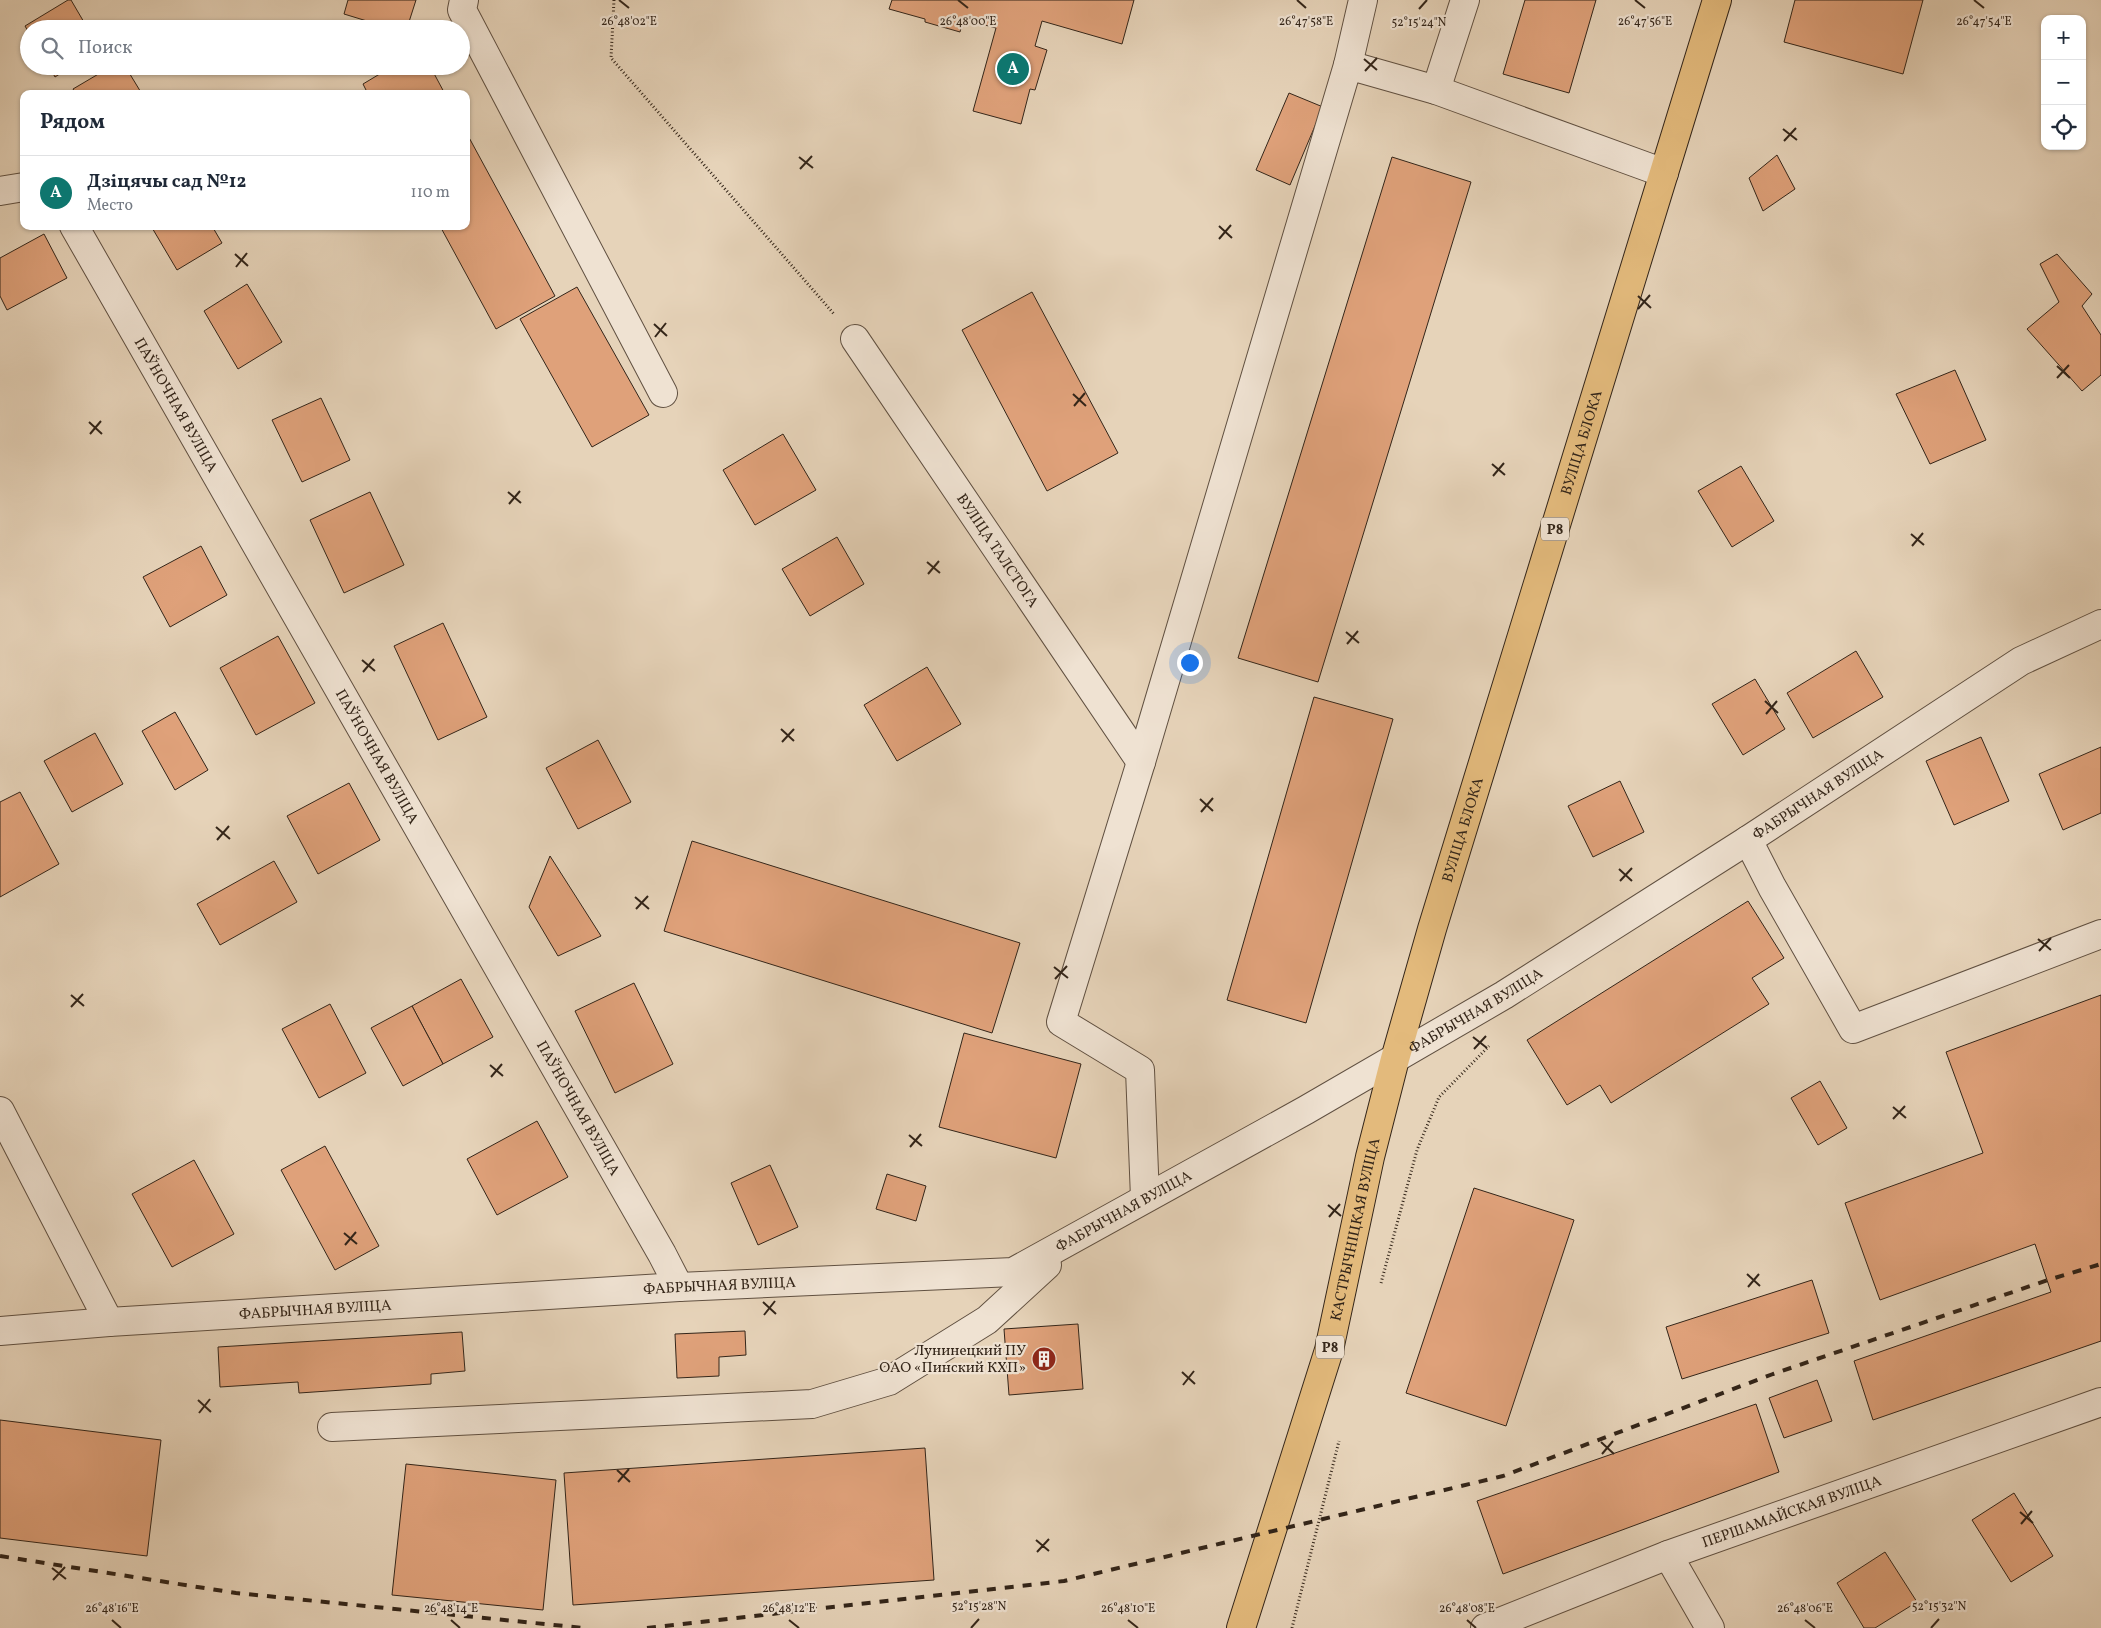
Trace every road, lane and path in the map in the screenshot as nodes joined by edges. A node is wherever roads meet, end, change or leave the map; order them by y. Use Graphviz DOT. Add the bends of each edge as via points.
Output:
graph roads {
  1 [pos="464,0"];
  2 [pos="614,0"];
  3 [pos="1363,0"];
  4 [pos="1465,0"];
  5 [pos="1717,0"];
  6 [pos="467,20"];
  7 [pos="470,25"];
  8 [pos="1348,65"];
  9 [pos="1436,90"];
  10 [pos="1664,173"];
  11 [pos="20,188"];
  12 [pos="0,191"];
  13 [pos="76,230"];
  14 [pos="855,339"];
  15 [pos="663,393"];
  16 [pos="2101,624"];
  17 [pos="1141,762"];
  18 [pos="1748,840"];
  19 [pos="2101,934"];
  20 [pos="1493,1041"];
  21 [pos="1395,1060"];
  22 [pos="0,1111"];
  23 [pos="1145,1198"];
  24 [pos="1081,1233"];
  25 [pos="678,1287"];
  26 [pos="1379,1292"];
  27 [pos="109,1322"];
  28 [pos="0,1331"];
  29 [pos="2101,1402"];
  30 [pos="332,1427"];
  31 [pos="1341,1435"];
  32 [pos="1668,1555"];
  33 [pos="1241,1628"];
  34 [pos="1292,1628"];
  35 [pos="1485,1628"];
  36 [pos="1710,1628"];
  1 -- 6 [label="street" via="462,10"];
  2 -- 14 [label="path" via="611,58"];
  3 -- 8 [label="street"];
  4 -- 9 [label="street"];
  5 -- 10 [label="main road, ВУЛІЦА БЛОКА / Р8"];
  7 -- 15 [label="street"];
  8 -- 9 [label="street"];
  8 -- 17 [label="street"];
  9 -- 10 [label="street"];
  10 -- 21 [label="main road, ВУЛІЦА БЛОКА / Р8"];
  11 -- 12 [label="street"];
  13 -- 25 [label="street, ПАЎНОЧНАЯ ВУЛІЦА"];
  14 -- 17 [label="street, ВУЛІЦА ТАЛСТОГА"];
  16 -- 18 [label="street, ФАБРЫЧНАЯ ВУЛІЦА" via="2021,661"];
  17 -- 23 [label="street" via="1061,1022 1140,1070"];
  18 -- 19 [label="street" via="1853,1029"];
  18 -- 21 [label="street, ФАБРЫЧНАЯ ВУЛІЦА"];
  20 -- 26 [label="path" via="1439,1097 1417,1150"];
  21 -- 23 [label="street, ФАБРЫЧНАЯ ВУЛІЦА"];
  21 -- 33 [label="main road, КАСТРЫЧНІЦКАЯ ВУЛІЦА / Р8" via="1370,1157 1329,1350"];
  22 -- 27 [label="street"];
  23 -- 24 [label="street, ФАБРЫЧНАЯ ВУЛІЦА"];
  24 -- 25 [label="street, ФАБРЫЧНАЯ ВУЛІЦА" via="1013,1272"];
  24 -- 30 [label="street" via="987,1320 889,1381 812,1404"];
  25 -- 27 [label="street, ФАБРЫЧНАЯ ВУЛІЦА"];
  27 -- 28 [label="street, ФАБРЫЧНАЯ ВУЛІЦА"];
  29 -- 32 [label="street, ПЕРШАМАЙСКАЯ ВУЛІЦА"];
  31 -- 34 [label="path"];
  32 -- 35 [label="street, ПЕРШАМАЙСКАЯ ВУЛІЦА"];
  32 -- 36 [label="street"];
}
